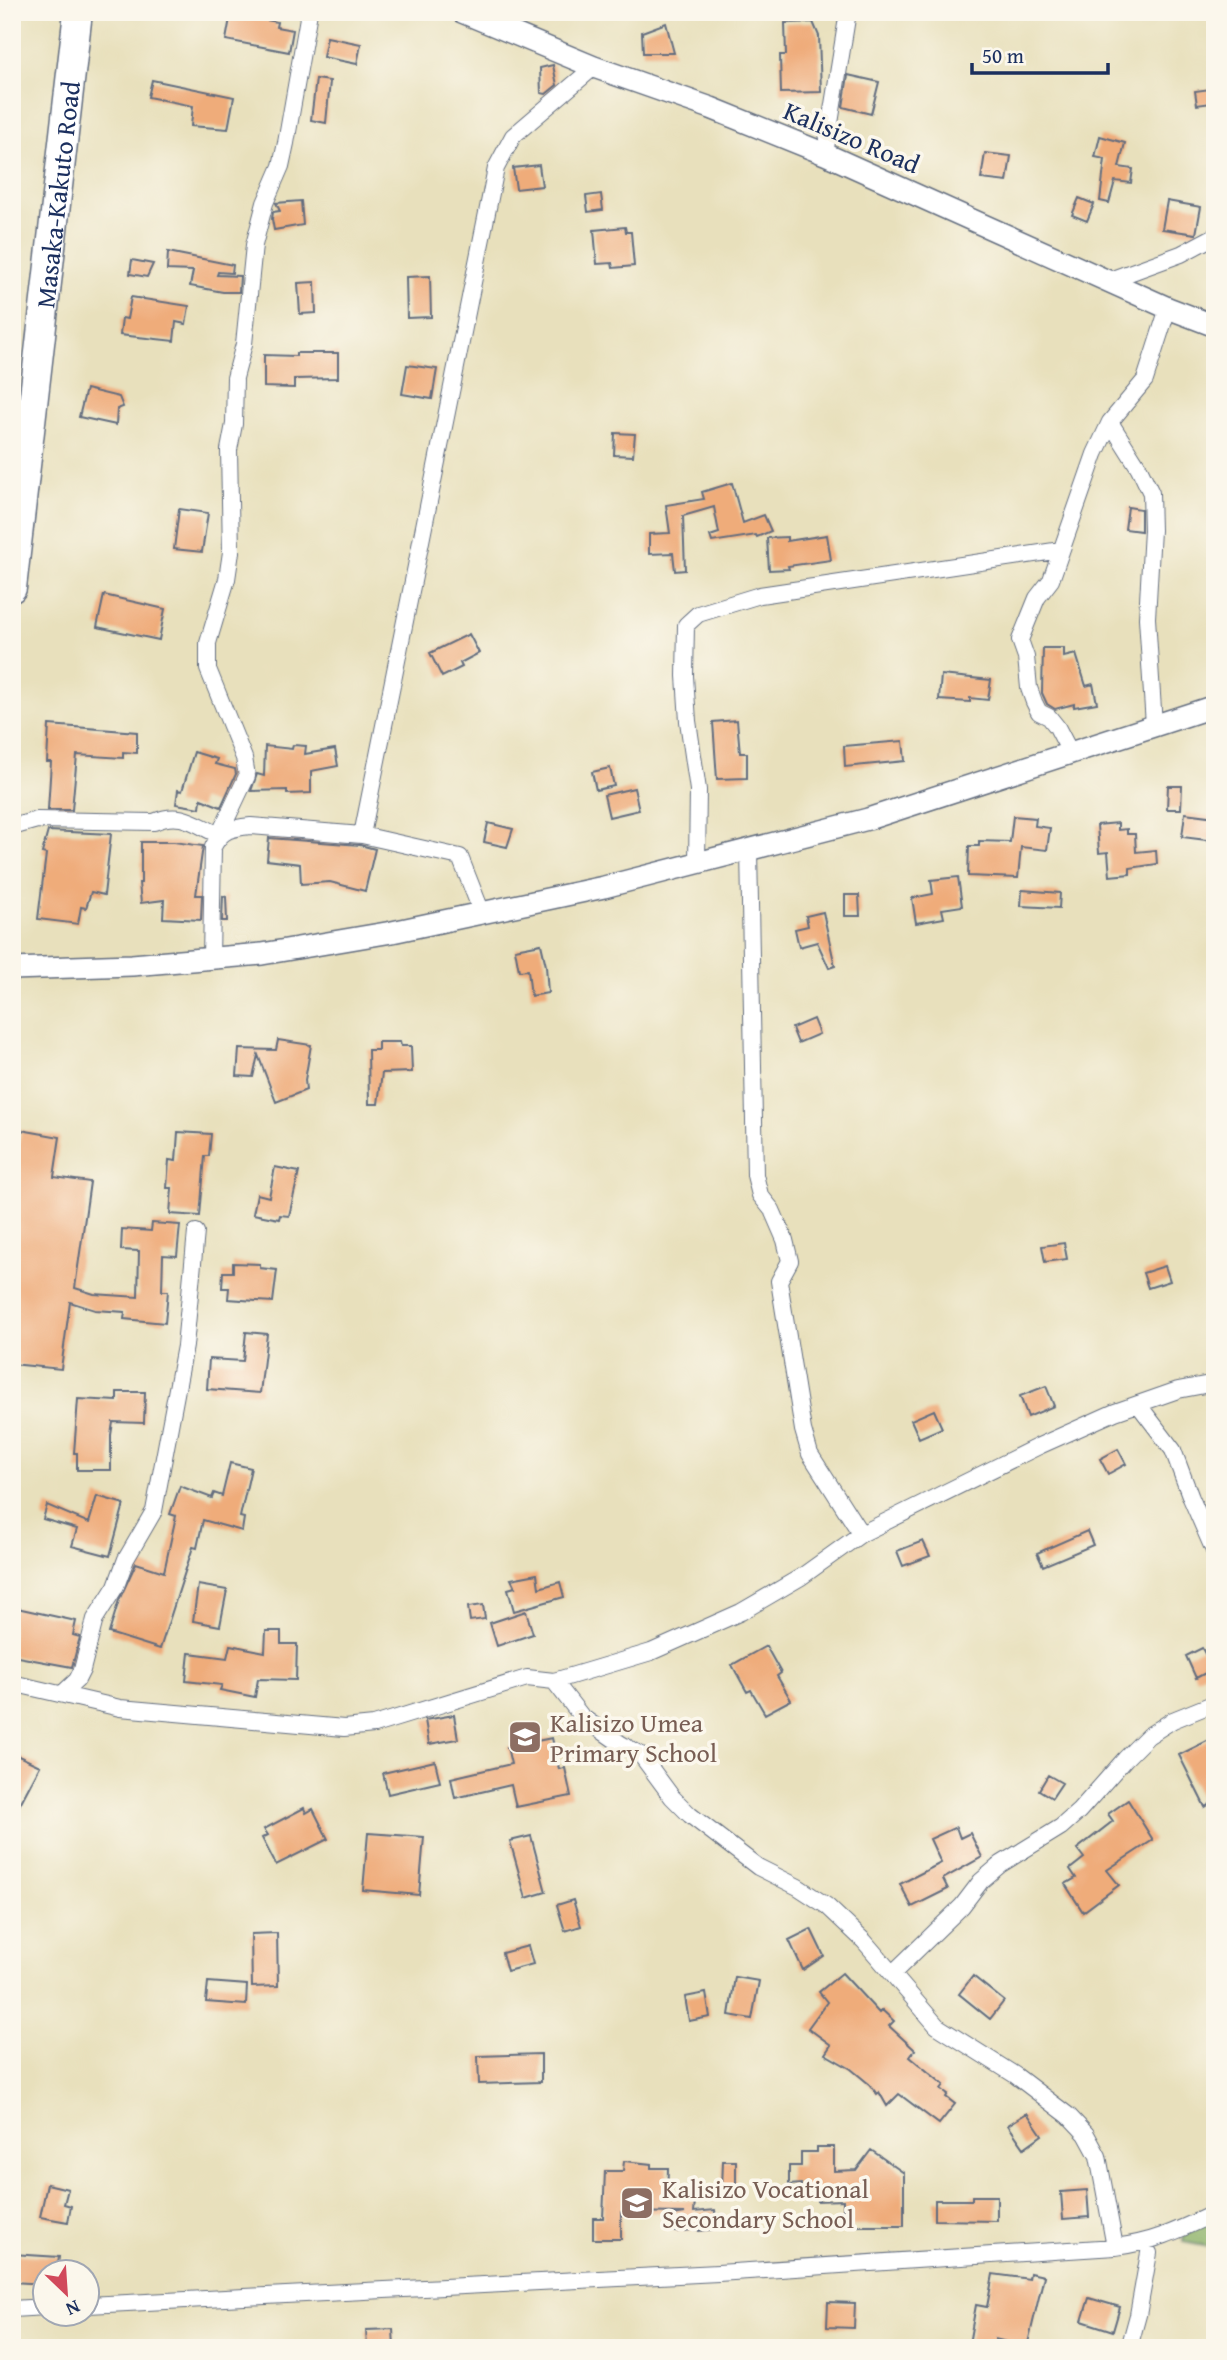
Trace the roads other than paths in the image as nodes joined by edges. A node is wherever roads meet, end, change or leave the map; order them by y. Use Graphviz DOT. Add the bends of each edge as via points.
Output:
graph roads {
  1 [pos="78,12"];
  2 [pos="309,12"];
  3 [pos="462,12"];
  4 [pos="848,12"];
  5 [pos="594,67"];
  6 [pos="825,154"];
  7 [pos="1215,236"];
  8 [pos="1107,281"];
  9 [pos="1168,308"];
  10 [pos="1215,326"];
  11 [pos="1110,422"];
  12 [pos="1061,550"];
  13 [pos="12,588"];
  14 [pos="1215,706"];
  15 [pos="1154,725"];
  16 [pos="1069,751"];
  17 [pos="12,827"];
  18 [pos="219,835"];
  19 [pos="362,835"];
  20 [pos="749,849"];
  21 [pos="697,863"];
  22 [pos="482,913"];
  23 [pos="211,959"];
  24 [pos="12,969"];
  25 [pos="196,1232"];
  26 [pos="1215,1383"];
  27 [pos="1138,1404"];
  28 [pos="861,1534"];
  29 [pos="1215,1553"];
  30 [pos="554,1681"];
  31 [pos="12,1683"];
  32 [pos="62,1694"];
  33 [pos="1215,1703"];
  34 [pos="893,1973"];
  35 [pos="1215,2213"];
  36 [pos="1115,2247"];
  37 [pos="1149,2253"];
  38 [pos="102,2304"];
  39 [pos="32,2308"];
  40 [pos="12,2309"];
  41 [pos="1129,2348"];
  1 -- 13 [label="highway, Masaka-Kakuto Road"];
  2 -- 18 [label="street" via="281,166 254,245 244,344 234,378 229,450 231,552 206,654 247,776"];
  3 -- 5 [label="street, Kalisizo Road"];
  4 -- 6 [label="street"];
  5 -- 6 [label="street, Kalisizo Road"];
  5 -- 19 [label="street" via="513,136 496,169"];
  6 -- 8 [label="street, Kalisizo Road"];
  7 -- 8 [label="street" via="1181,254"];
  8 -- 9 [label="street, Kalisizo Road"];
  9 -- 10 [label="street, Kalisizo Road"];
  9 -- 11 [label="street" via="1145,380"];
  11 -- 12 [label="street"];
  11 -- 15 [label="street" via="1151,494 1147,618"];
  12 -- 16 [label="street" via="1020,640 1034,702 1057,727"];
  12 -- 21 [label="street" via="760,595 698,614 685,625 688,721 698,790"];
  14 -- 15 [label="street"];
  15 -- 16 [label="street"];
  16 -- 20 [label="street" via="868,819"];
  17 -- 18 [label="street" via="37,820 155,822 178,816"];
  18 -- 19 [label="street" via="251,826"];
  18 -- 23 [label="street" via="213,846"];
  19 -- 22 [label="street" via="460,857"];
  20 -- 21 [label="street"];
  20 -- 28 [label="street" via="755,1175 790,1261 779,1280 810,1454"];
  21 -- 22 [label="street"];
  22 -- 23 [label="street" via="262,954"];
  23 -- 24 [label="street"];
  25 -- 32 [label="street" via="185,1346 154,1511 95,1619 77,1680"];
  26 -- 27 [label="street"];
  27 -- 28 [label="street" via="1039,1446"];
  27 -- 29 [label="street" via="1173,1450"];
  28 -- 30 [label="street" via="741,1612 651,1652"];
  30 -- 32 [label="street" via="527,1678 374,1725 344,1728 120,1707"];
  30 -- 34 [label="street" via="582,1717 640,1755 690,1815 758,1867 827,1906"];
  31 -- 32 [label="street"];
  33 -- 34 [label="street" via="1148,1736 1079,1811 991,1873"];
  34 -- 36 [label="street" via="937,2026 1015,2075 1086,2134 1098,2156"];
  35 -- 36 [label="street" via="1143,2244"];
  36 -- 38 [label="street" via="690,2275"];
  37 -- 41 [label="street"];
  39 -- 40 [label="street"];
}
